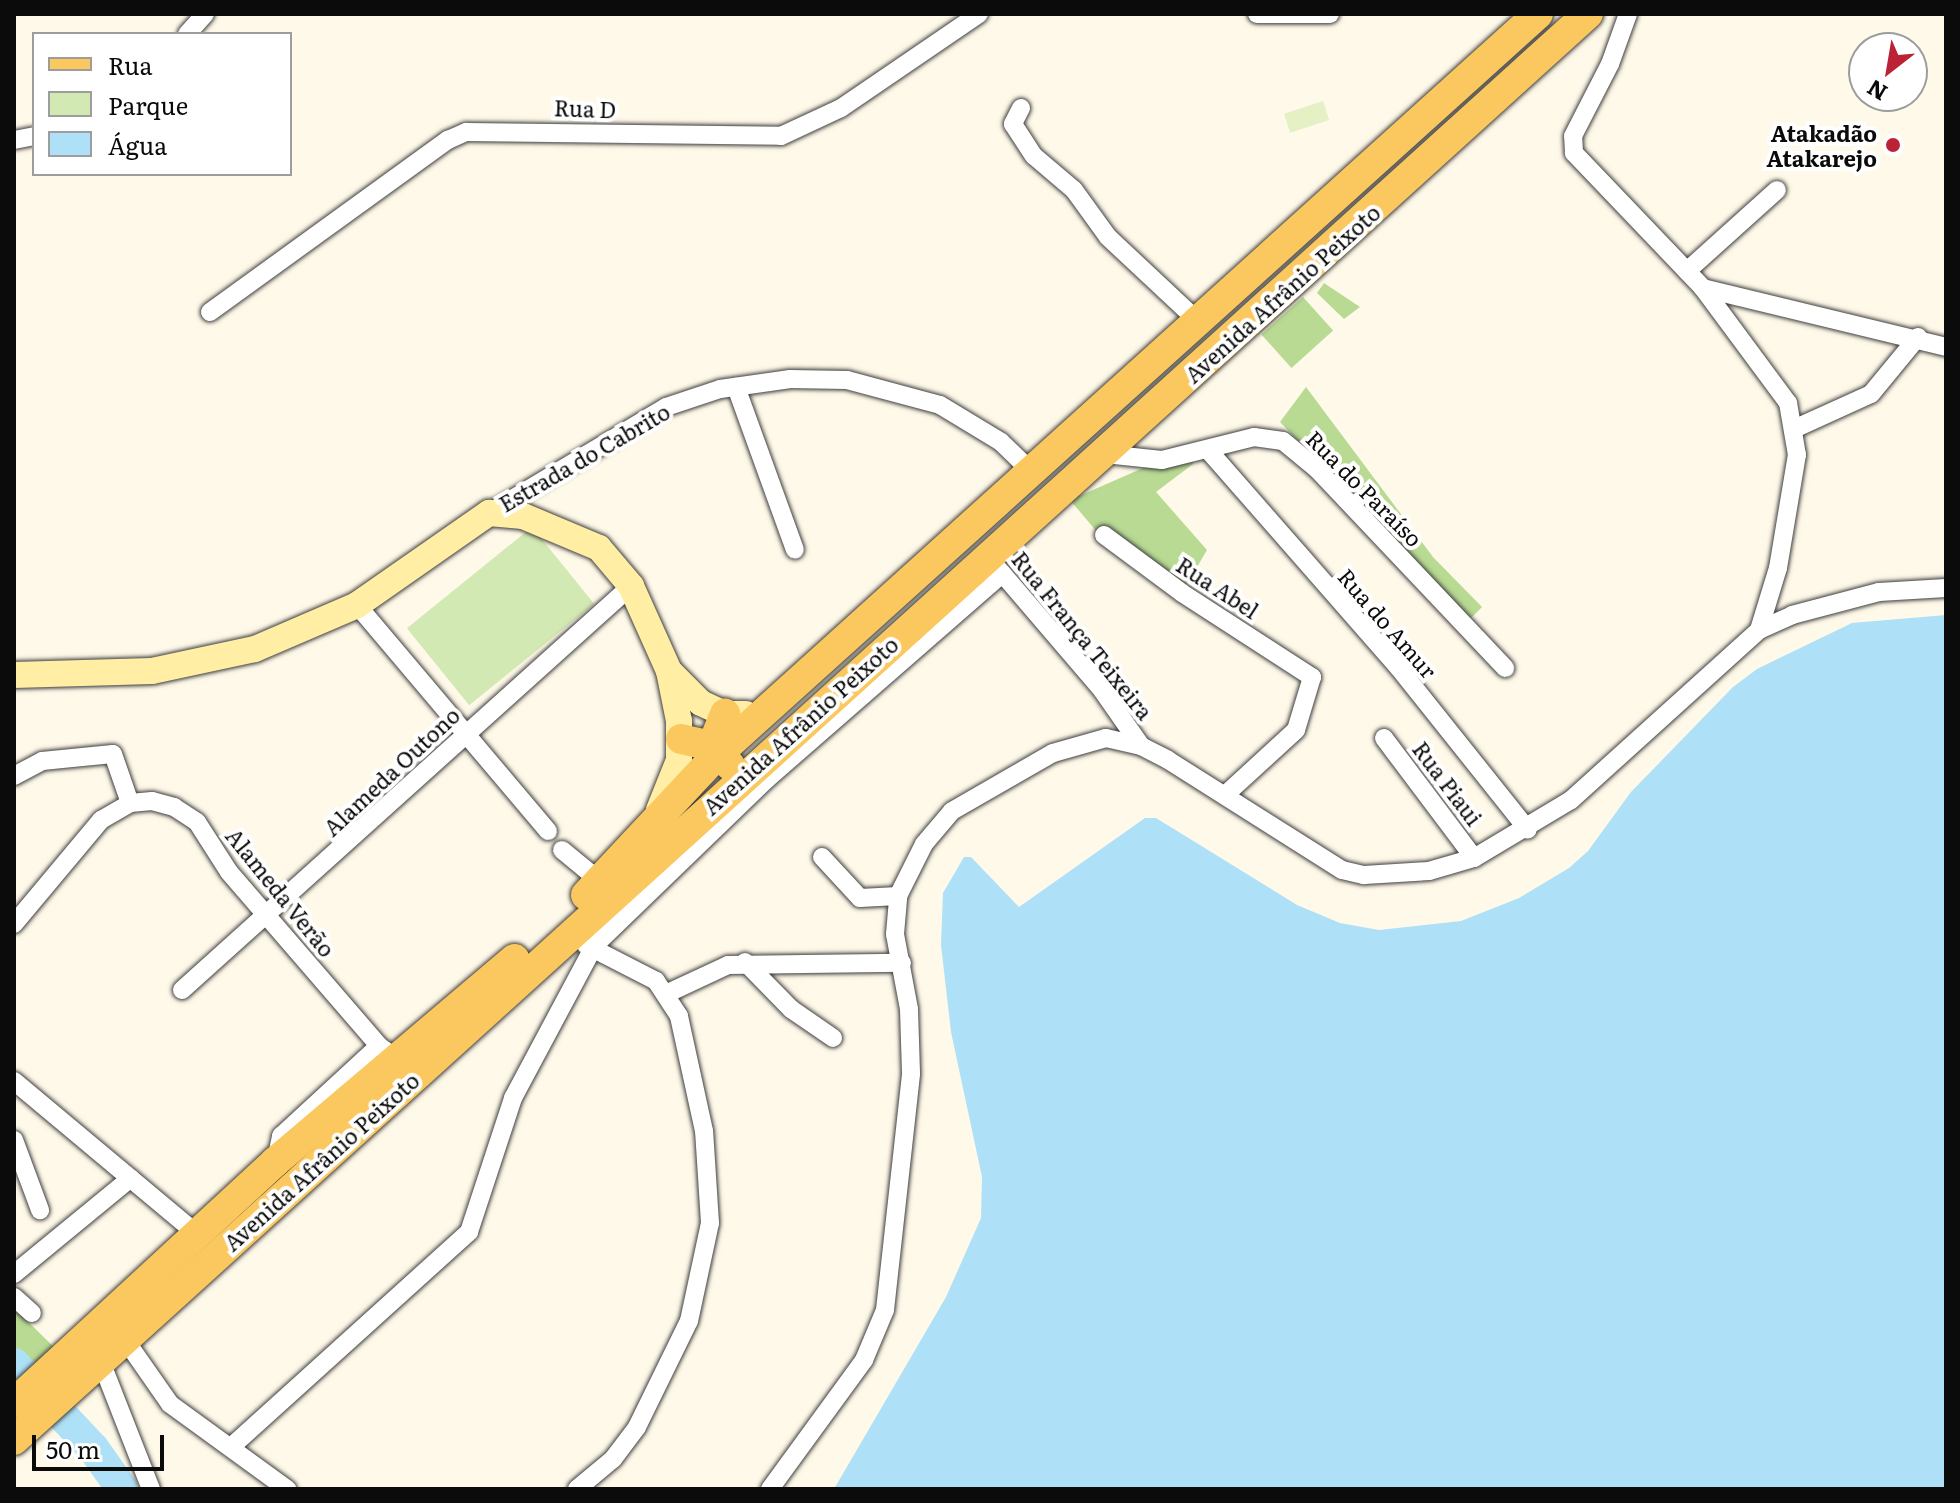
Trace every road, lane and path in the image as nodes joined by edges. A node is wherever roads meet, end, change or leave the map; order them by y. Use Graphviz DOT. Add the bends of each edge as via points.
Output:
graph roads {
  1 [pos="205,14"];
  2 [pos="979,14"];
  3 [pos="1257,14"];
  4 [pos="1330,14"];
  5 [pos="1538,14"];
  6 [pos="1588,14"];
  7 [pos="1628,14"];
  8 [pos="189,32"];
  9 [pos="1021,108"];
  10 [pos="1777,190"];
  11 [pos="1687,271"];
  12 [pos="1703,288"];
  13 [pos="210,312"];
  14 [pos="1200,323"];
  15 [pos="1918,337"];
  16 [pos="1946,347"];
  17 [pos="736,387"];
  18 [pos="1796,428"];
  19 [pos="1209,451"];
  20 [pos="1105,454"];
  21 [pos="1034,474"];
  22 [pos="489,513"];
  23 [pos="1104,535"];
  24 [pos="795,550"];
  25 [pos="995,564"];
  26 [pos="631,586"];
  27 [pos="1946,588"];
  28 [pos="357,605"];
  29 [pos="1759,630"];
  30 [pos="1505,668"];
  31 [pos="669,671"];
  32 [pos="14,675"];
  33 [pos="777,702"];
  34 [pos="725,714"];
  35 [pos="467,734"];
  36 [pos="1384,738"];
  37 [pos="681,739"];
  38 [pos="1141,746"];
  39 [pos="715,750"];
  40 [pos="14,776"];
  41 [pos="743,778"];
  42 [pos="1225,795"];
  43 [pos="130,803"];
  44 [pos="652,819"];
  45 [pos="1528,830"];
  46 [pos="548,831"];
  47 [pos="562,850"];
  48 [pos="822,857"];
  49 [pos="1474,858"];
  50 [pos="601,882"];
  51 [pos="898,896"];
  52 [pos="269,916"];
  53 [pos="14,924"];
  54 [pos="559,944"];
  55 [pos="594,946"];
  56 [pos="745,962"];
  57 [pos="902,963"];
  58 [pos="182,990"];
  59 [pos="668,993"];
  60 [pos="833,1038"];
  61 [pos="387,1052"];
  62 [pos="14,1081"];
  63 [pos="14,1140"];
  64 [pos="131,1178"];
  65 [pos="40,1210"];
  66 [pos="196,1233"];
  67 [pos="14,1274"];
  68 [pos="14,1297"];
  69 [pos="32,1313"];
  70 [pos="124,1338"];
  71 [pos="85,1360"];
  72 [pos="14,1403"];
  73 [pos="15,1439"];
  74 [pos="231,1447"];
  75 [pos="151,1489"];
  76 [pos="287,1489"];
  77 [pos="577,1489"];
  78 [pos="770,1489"];
  1 -- 8 [label="street"];
  2 -- 13 [label="street, Rua D" via="841,108 791,134 758,139 466,132"];
  3 -- 4 [label="street"];
  5 -- 14 [label="main road, Avenida Afrânio Peixoto"];
  6 -- 20 [label="main road, Avenida Afrânio Peixoto"];
  7 -- 11 [label="street" via="1610,64 1573,136 1574,153"];
  9 -- 14 [label="street" via="1013,124 1034,156 1074,190 1108,237"];
  10 -- 11 [label="street"];
  11 -- 12 [label="street"];
  12 -- 15 [label="street"];
  12 -- 18 [label="street" via="1772,377"];
  14 -- 21 [label="main road, Avenida Afrânio Peixoto"];
  15 -- 16 [label="street"];
  15 -- 18 [label="street" via="1871,394"];
  17 -- 21 [label="street, Estrada do Cabrito" via="790,379 847,380 913,394 965,417"];
  17 -- 22 [label="street, Estrada do Cabrito" via="666,407"];
  17 -- 24 [label="street"];
  18 -- 29 [label="street" via="1790,505"];
  19 -- 20 [label="street, Rua do Paraíso" via="1149,461"];
  19 -- 30 [label="street, Rua do Paraíso" via="1254,437 1294,447"];
  19 -- 45 [label="street, Rua do Amur" via="1398,667"];
  20 -- 25 [label="main road, Avenida Afrânio Peixoto"];
  21 -- 33 [label="main road, Avenida Afrânio Peixoto"];
  22 -- 26 [label="main road, Estrada do Cabrito" via="523,516 582,539 617,565"];
  22 -- 28 [label="main road, Estrada do Cabrito"];
  23 -- 42 [label="street, Rua Abel" via="1182,593 1310,674 1311,690 1296,730"];
  25 -- 38 [label="street, Rua França Teixeira" via="1102,690"];
  25 -- 41 [label="main road, Avenida Afrânio Peixoto"];
  25 -- 55 [label="street"];
  26 -- 31 [label="main road, Estrada do Cabrito"];
  26 -- 35 [label="street, Alameda Outono"];
  27 -- 29 [label="street" via="1866,595"];
  28 -- 32 [label="main road, Estrada do Cabrito" via="281,640 208,662 152,671"];
  28 -- 35 [label="street"];
  29 -- 45 [label="street" via="1610,768"];
  31 -- 34 [label="main road, Estrada do Cabrito" via="686,691"];
  31 -- 37 [label="main road, Estrada do Cabrito"];
  33 -- 34 [label="main road" via="745,715"];
  33 -- 39 [label="main road, Avenida Afrânio Peixoto"];
  34 -- 39 [label="main road"];
  35 -- 46 [label="street"];
  35 -- 52 [label="street, Alameda Outono"];
  36 -- 49 [label="street, Rua Piaui"];
  37 -- 39 [label="main road"];
  37 -- 44 [label="main road, Estrada do Cabrito" via="674,777"];
  38 -- 42 [label="street"];
  38 -- 51 [label="street" via="1106,738 1078,742 952,811 924,844"];
  39 -- 41 [label="main road"];
  39 -- 44 [label="main road, Avenida Afrânio Peixoto"];
  40 -- 43 [label="street" via="42,761 113,754"];
  41 -- 54 [label="main road, Avenida Afrânio Peixoto"];
  42 -- 49 [label="street" via="1346,871 1406,874"];
  43 -- 52 [label="street, Alameda Verão" via="174,807 197,822 229,872"];
  43 -- 53 [label="street" via="101,820"];
  44 -- 50 [label="main road, Avenida Afrânio Peixoto"];
  45 -- 49 [label="street"];
  47 -- 50 [label="street"];
  48 -- 51 [label="street" via="860,898"];
  50 -- 61 [label="main road, Avenida Afrânio Peixoto"];
  51 -- 57 [label="street" via="895,934"];
  52 -- 58 [label="street, Alameda Outono"];
  52 -- 61 [label="street, Alameda Verão"];
  54 -- 55 [label="street"];
  54 -- 70 [label="main road, Avenida Afrânio Peixoto"];
  55 -- 59 [label="street"];
  55 -- 74 [label="street" via="513,1098 469,1232"];
  56 -- 57 [label="street"];
  56 -- 59 [label="street" via="706,971"];
  56 -- 60 [label="street" via="791,1009"];
  57 -- 78 [label="street" via="911,1073 885,1310 864,1360"];
  59 -- 77 [label="street" via="687,1042 704,1131 710,1223 703,1273 689,1321 637,1427 613,1459"];
  61 -- 66 [label="main road, Avenida Afrânio Peixoto"];
  62 -- 64 [label="street"];
  63 -- 65 [label="street"];
  64 -- 66 [label="street"];
  64 -- 67 [label="street"];
  66 -- 71 [label="main road, Avenida Afrânio Peixoto"];
  68 -- 69 [label="street"];
  70 -- 71 [label="main road, Avenida Afrânio Peixoto"];
  70 -- 74 [label="street" via="165,1400"];
  71 -- 72 [label="main road, Avenida Afrânio Peixoto"];
  71 -- 73 [label="main road, Avenida Afrânio Peixoto"];
  71 -- 75 [label="street"];
  74 -- 76 [label="street"];
}
